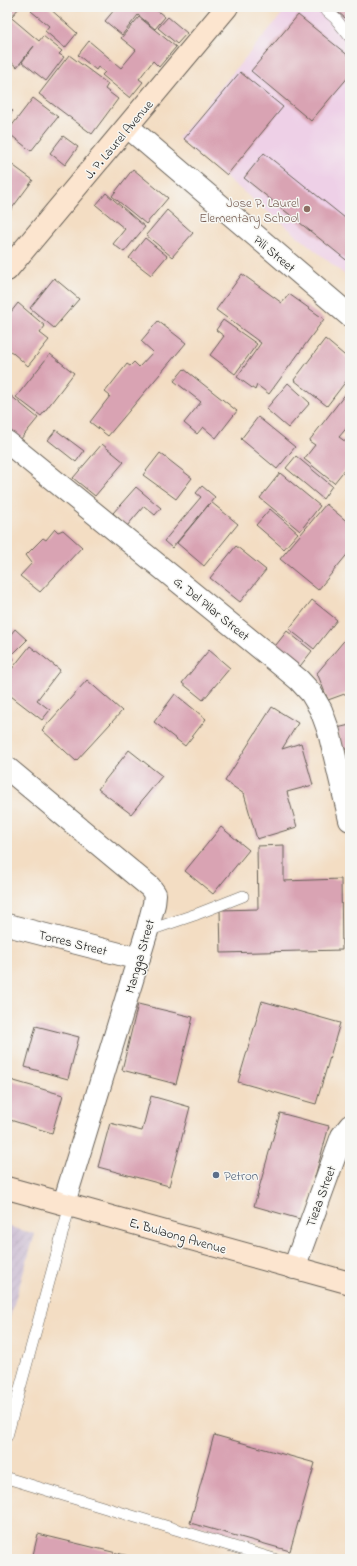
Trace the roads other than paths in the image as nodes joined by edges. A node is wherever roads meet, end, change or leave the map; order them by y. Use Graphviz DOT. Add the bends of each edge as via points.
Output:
graph roads {
  1 [pos="227,7"];
  2 [pos="322,7"];
  3 [pos="350,37"];
  4 [pos="128,127"];
  5 [pos="7,270"];
  6 [pos="350,316"];
  7 [pos="7,442"];
  8 [pos="7,768"];
  9 [pos="350,820"];
  10 [pos="243,896"];
  11 [pos="7,925"];
  12 [pos="147,931"];
  13 [pos="139,959"];
  14 [pos="350,1126"];
  15 [pos="7,1188"];
  16 [pos="67,1204"];
  17 [pos="294,1268"];
  18 [pos="350,1283"];
  19 [pos="7,1436"];
  20 [pos="7,1478"];
  21 [pos="274,1559"];
  1 -- 4 [label="main road, J. P. Laurel Avenue"];
  2 -- 3 [label="lane"];
  4 -- 5 [label="main road, J. P. Laurel Avenue"];
  4 -- 6 [label="street, Pili Street"];
  7 -- 9 [label="street, G. Del Pilar Street" via="299,680 311,693 329,732"];
  8 -- 12 [label="street, Mangga Street" via="150,887 154,894 154,904"];
  10 -- 12 [label="lane"];
  11 -- 13 [label="street, Torres Street"];
  12 -- 13 [label="street, Mangga Street"];
  13 -- 16 [label="street, Mangga Street"];
  14 -- 17 [label="street, Tieza Street" via="342,1136"];
  15 -- 16 [label="main road, E. Bulaong Avenue"];
  16 -- 17 [label="main road, E. Bulaong Avenue"];
  16 -- 19 [label="lane"];
  17 -- 18 [label="main road, E. Bulaong Avenue"];
  20 -- 21 [label="lane"];
}
